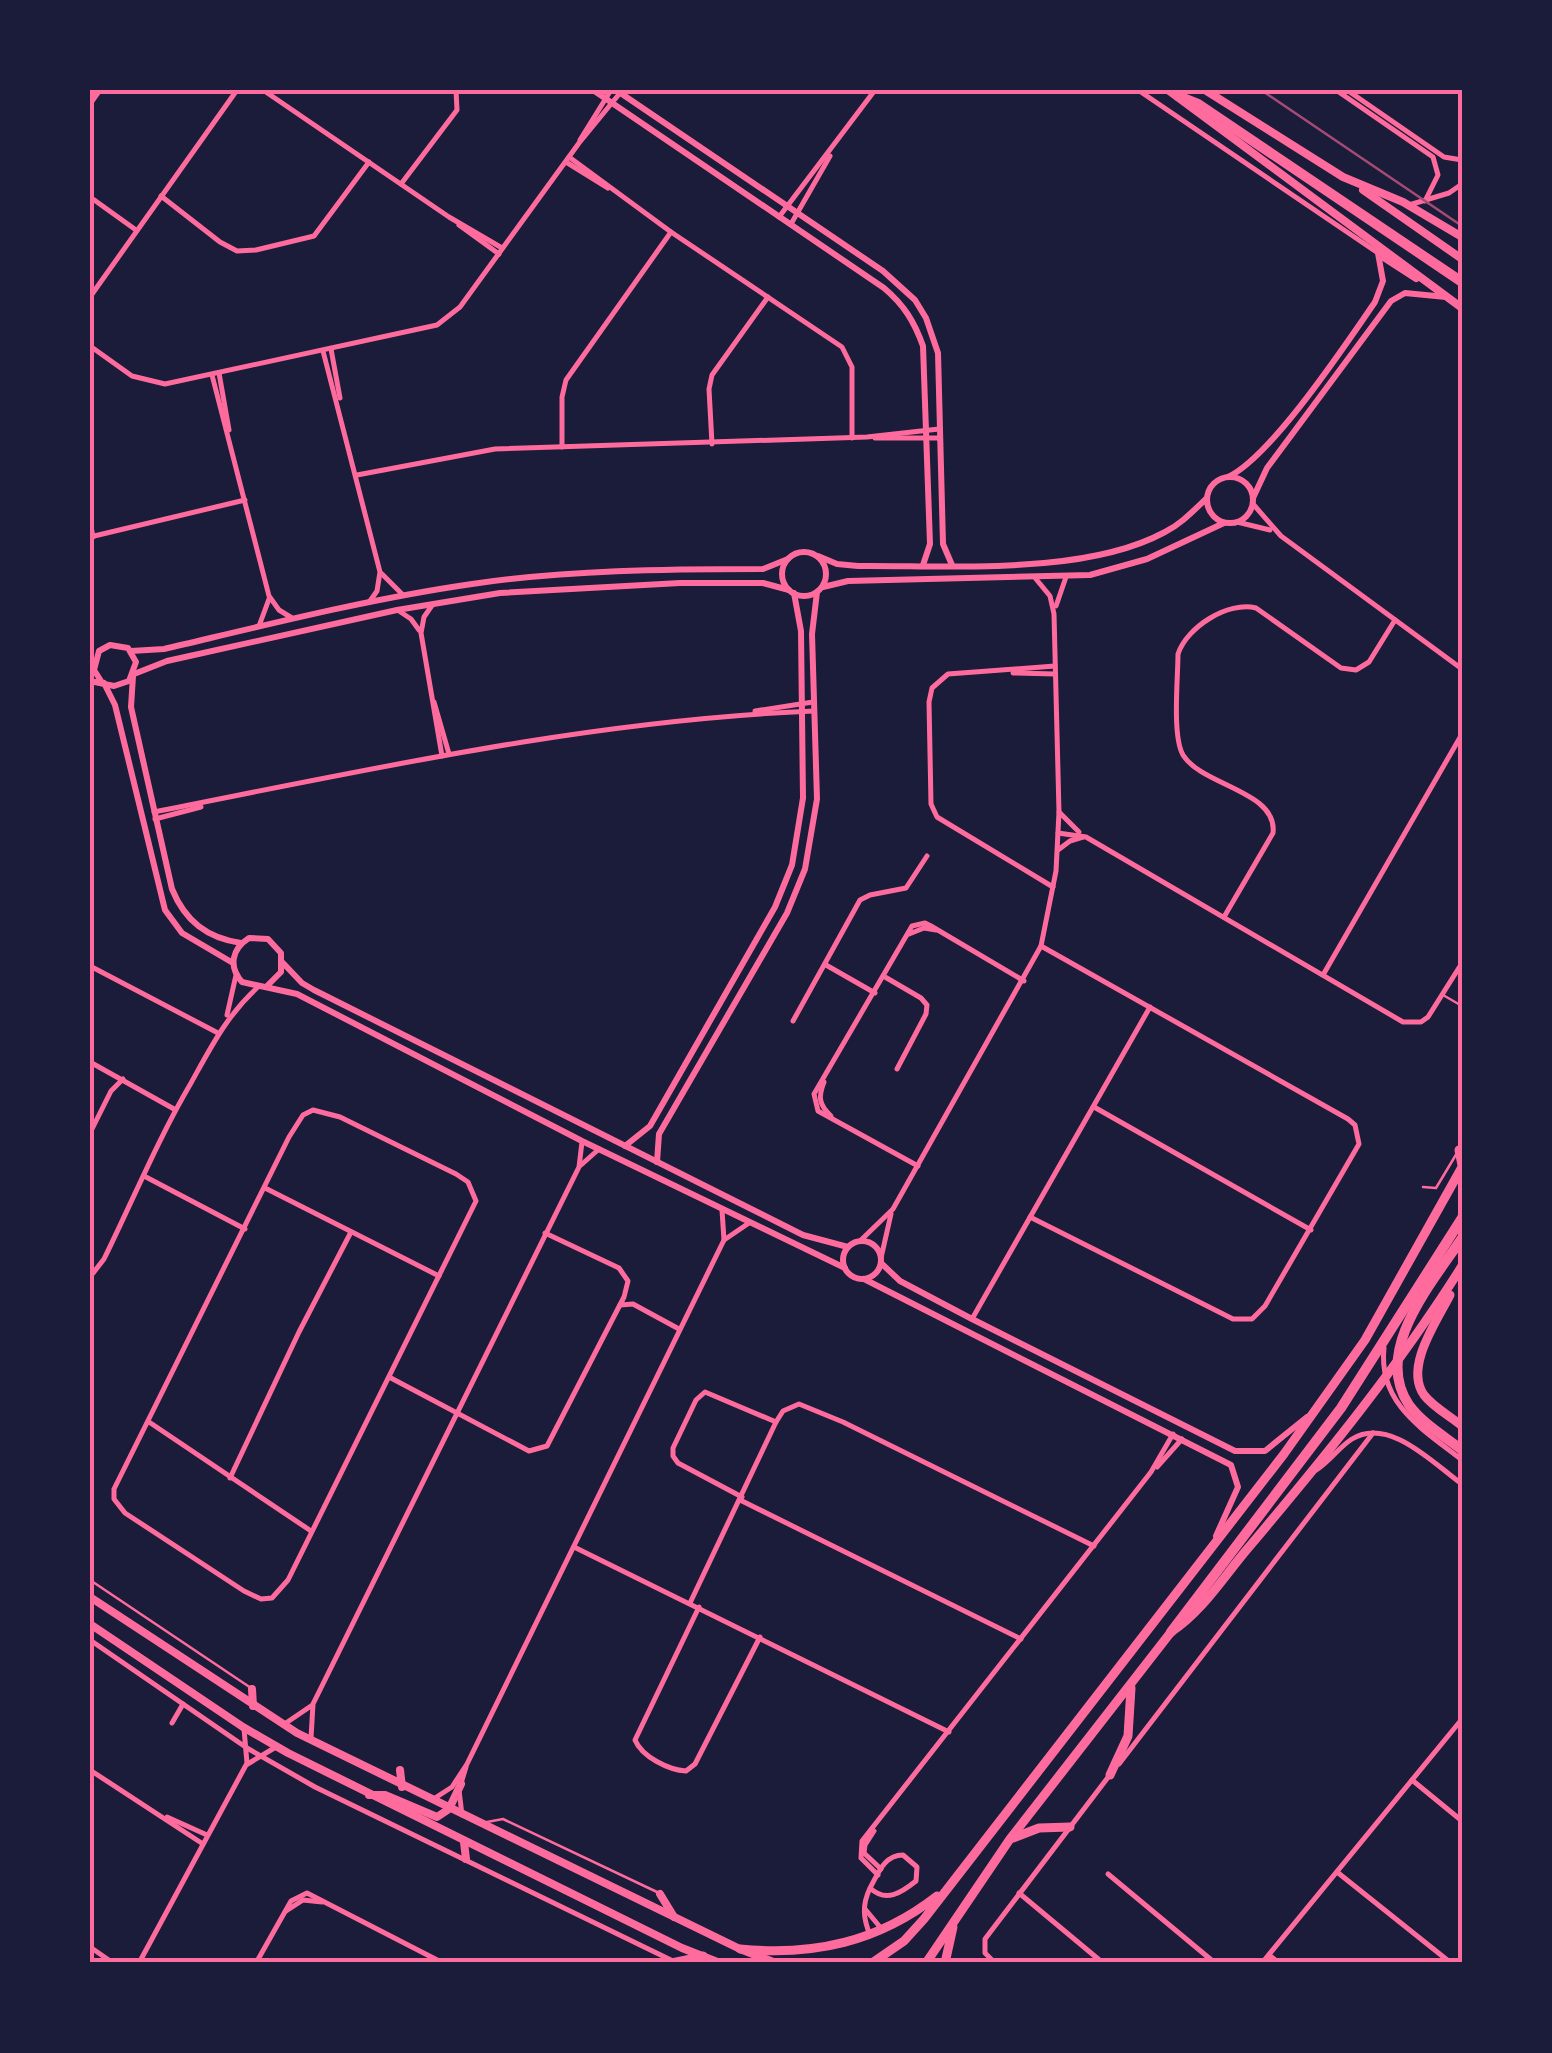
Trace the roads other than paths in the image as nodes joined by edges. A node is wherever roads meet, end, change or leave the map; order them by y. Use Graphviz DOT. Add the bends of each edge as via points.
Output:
graph roads {
  1 [pos="100,90"];
  2 [pos="236,90"];
  3 [pos="263,90"];
  4 [pos="456,90"];
  5 [pos="593,90"];
  6 [pos="875,90"];
  7 [pos="1138,90"];
  8 [pos="1205,90"];
  9 [pos="1336,90"];
  10 [pos="1347,90"];
  11 [pos="616,91"];
  12 [pos="1173,93"];
  13 [pos="609,101"];
  14 [pos="90,104"];
  15 [pos="834,148"];
  16 [pos="567,159"];
  17 [pos="1462,160"];
  18 [pos="369,162"];
  19 [pos="1347,178"];
  20 [pos="402,184"];
  21 [pos="1462,184"];
  22 [pos="160,196"];
  23 [pos="90,197"];
  24 [pos="1425,202"];
  25 [pos="1409,205"];
  26 [pos="788,206"];
  27 [pos="797,212"];
  28 [pos="780,217"];
  29 [pos="791,225"];
  30 [pos="136,230"];
  31 [pos="672,232"];
  32 [pos="1462,237"];
  33 [pos="501,251"];
  34 [pos="1378,253"];
  35 [pos="1462,258"];
  36 [pos="1426,281"];
  37 [pos="1462,282"];
  38 [pos="92,292"];
  39 [pos="768,297"];
  40 [pos="1448,298"];
  41 [pos="1462,308"];
  42 [pos="90,346"];
  43 [pos="327,350"];
  44 [pos="215,374"];
  45 [pos="939,434"];
  46 [pos="924,435"];
  47 [pos="852,438"];
  48 [pos="712,444"];
  49 [pos="562,447"];
  50 [pos="356,475"];
  51 [pos="1228,477"];
  52 [pos="1207,498"];
  53 [pos="245,500"];
  54 [pos="1253,501"];
  55 [pos="90,522"];
  56 [pos="1238,522"];
  57 [pos="1224,523"];
  58 [pos="1281,536"];
  59 [pos="92,537"];
  60 [pos="818,556"];
  61 [pos="788,559"];
  62 [pos="952,565"];
  63 [pos="923,566"];
  64 [pos="380,572"];
  65 [pos="1066,577"];
  66 [pos="1036,578"];
  67 [pos="820,589"];
  68 [pos="792,592"];
  69 [pos="404,595"];
  70 [pos="269,596"];
  71 [pos="370,602"];
  72 [pos="433,604"];
  73 [pos="397,610"];
  74 [pos="1054,614"];
  75 [pos="294,619"];
  76 [pos="1395,620"];
  77 [pos="258,627"];
  78 [pos="421,633"];
  79 [pos="131,652"];
  80 [pos="93,658"];
  81 [pos="1055,666"];
  82 [pos="1462,669"];
  83 [pos="1005,671"];
  84 [pos="1055,674"];
  85 [pos="134,675"];
  86 [pos="90,681"];
  87 [pos="102,682"];
  88 [pos="814,702"];
  89 [pos="801,707"];
  90 [pos="814,711"];
  91 [pos="1462,734"];
  92 [pos="446,755"];
  93 [pos="1059,812"];
  94 [pos="155,816"];
  95 [pos="1058,833"];
  96 [pos="1086,837"];
  97 [pos="1057,850"];
  98 [pos="927,856"];
  99 [pos="1053,887"];
  100 [pos="1224,916"];
  101 [pos="241,944"];
  102 [pos="1040,946"];
  103 [pos="1462,962"];
  104 [pos="283,963"];
  105 [pos="232,964"];
  106 [pos="825,964"];
  107 [pos="90,966"];
  108 [pos="1323,974"];
  109 [pos="236,975"];
  110 [pos="885,977"];
  111 [pos="1024,982"];
  112 [pos="262,987"];
  113 [pos="876,993"];
  114 [pos="1444,995"];
  115 [pos="1462,1006"];
  116 [pos="1150,1007"];
  117 [pos="227,1018"];
  118 [pos="792,1021"];
  119 [pos="218,1033"];
  120 [pos="90,1062"];
  121 [pos="896,1069"];
  122 [pos="123,1080"];
  123 [pos="1094,1107"];
  124 [pos="174,1109"];
  125 [pos="90,1133"];
  126 [pos="582,1141"];
  127 [pos="624,1146"];
  128 [pos="1460,1146"];
  129 [pos="599,1149"];
  130 [pos="657,1164"];
  131 [pos="918,1166"];
  132 [pos="1462,1166"];
  133 [pos="579,1167"];
  134 [pos="144,1176"];
  135 [pos="1423,1187"];
  136 [pos="265,1188"];
  137 [pos="722,1210"];
  138 [pos="892,1211"];
  139 [pos="1030,1217"];
  140 [pos="1462,1218"];
  141 [pos="749,1223"];
  142 [pos="245,1229"];
  143 [pos="1310,1230"];
  144 [pos="351,1232"];
  145 [pos="545,1233"];
  146 [pos="1462,1238"];
  147 [pos="724,1240"];
  148 [pos="860,1241"];
  149 [pos="848,1247"];
  150 [pos="881,1260"];
  151 [pos="845,1268"];
  152 [pos="1460,1270"];
  153 [pos="439,1276"];
  154 [pos="90,1277"];
  155 [pos="864,1278"];
  156 [pos="620,1305"];
  157 [pos="972,1320"];
  158 [pos="679,1328"];
  159 [pos="1386,1340"];
  160 [pos="1385,1376"];
  161 [pos="389,1377"];
  162 [pos="1315,1409"];
  163 [pos="456,1414"];
  164 [pos="149,1422"];
  165 [pos="776,1422"];
  166 [pos="1462,1426"];
  167 [pos="1373,1433"];
  168 [pos="1178,1437"];
  169 [pos="1462,1450"];
  170 [pos="1462,1460"];
  171 [pos="1314,1472"];
  172 [pos="230,1478"];
  173 [pos="1462,1484"];
  174 [pos="741,1499"];
  175 [pos="312,1530"];
  176 [pos="1213,1543"];
  177 [pos="1094,1546"];
  178 [pos="574,1547"];
  179 [pos="90,1580"];
  180 [pos="90,1596"];
  181 [pos="690,1603"];
  182 [pos="699,1607"];
  183 [pos="90,1624"];
  184 [pos="1171,1632"];
  185 [pos="760,1637"];
  186 [pos="1022,1639"];
  187 [pos="90,1640"];
  188 [pos="1135,1678"];
  189 [pos="252,1689"];
  190 [pos="183,1704"];
  191 [pos="313,1704"];
  192 [pos="253,1706"];
  193 [pos="1462,1719"];
  194 [pos="172,1723"];
  195 [pos="282,1725"];
  196 [pos="243,1727"];
  197 [pos="1459,1728"];
  198 [pos="949,1732"];
  199 [pos="311,1741"];
  200 [pos="276,1747"];
  201 [pos="247,1748"];
  202 [pos="259,1755"];
  203 [pos="466,1764"];
  204 [pos="246,1766"];
  205 [pos="90,1770"];
  206 [pos="400,1770"];
  207 [pos="1110,1775"];
  208 [pos="1412,1780"];
  209 [pos="461,1784"];
  210 [pos="402,1787"];
  211 [pos="369,1795"];
  212 [pos="428,1800"];
  213 [pos="448,1809"];
  214 [pos="159,1814"];
  215 [pos="462,1816"];
  216 [pos="1462,1821"];
  217 [pos="480,1824"];
  218 [pos="1070,1827"];
  219 [pos="208,1836"];
  220 [pos="1010,1839"];
  221 [pos="464,1842"];
  222 [pos="204,1844"];
  223 [pos="466,1860"];
  224 [pos="879,1872"];
  225 [pos="1337,1872"];
  226 [pos="1108,1874"];
  227 [pos="870,1888"];
  228 [pos="948,1888"];
  229 [pos="660,1894"];
  230 [pos="1019,1894"];
  231 [pos="864,1906"];
  232 [pos="674,1917"];
  233 [pos="955,1918"];
  234 [pos="883,1930"];
  235 [pos="870,1935"];
  236 [pos="90,1947"];
  237 [pos="740,1949"];
  238 [pos="1269,1954"];
  239 [pos="706,1960"];
  240 [pos="675,1962"];
  241 [pos="113,1963"];
  242 [pos="139,1963"];
  243 [pos="256,1963"];
  244 [pos="444,1963"];
  245 [pos="720,1963"];
  246 [pos="776,1963"];
  247 [pos="872,1963"];
  248 [pos="926,1963"];
  249 [pos="945,1963"];
  250 [pos="995,1963"];
  251 [pos="1103,1963"];
  252 [pos="1215,1963"];
  253 [pos="1262,1963"];
  254 [pos="1279,1963"];
  255 [pos="1451,1963"];
  1 -- 14 [label="street"];
  2 -- 22 [label="street"];
  3 -- 18 [label="street"];
  4 -- 20 [label="street" via="457,110"];
  5 -- 13 [label="street"];
  6 -- 15 [label="street"];
  7 -- 34 [label="street"];
  8 -- 19 [label="main road"];
  9 -- 24 [label="street" via="1432,157 1438,175"];
  10 -- 17 [label="street" via="1444,156"];
  11 -- 13 [label="street"];
  11 -- 26 [label="street"];
  12 -- 36 [label="main road"];
  12 -- 37 [label="highway"];
  13 -- 16 [label="street"];
  13 -- 28 [label="street"];
  15 -- 26 [label="street"];
  15 -- 27 [label="street"];
  16 -- 31 [label="street"];
  16 -- 33 [label="street"];
  18 -- 20 [label="street"];
  18 -- 22 [label="street" via="314,236 247,252 228,247"];
  19 -- 25 [label="main road"];
  19 -- 35 [label="main road"];
  20 -- 33 [label="street"];
  21 -- 24 [label="street"];
  22 -- 30 [label="street"];
  23 -- 30 [label="street"];
  24 -- 25 [label="street"];
  25 -- 32 [label="main road"];
  26 -- 27 [label="street"];
  26 -- 28 [label="street"];
  27 -- 29 [label="street"];
  27 -- 45 [label="street" via="915,300 938,354"];
  28 -- 29 [label="street"];
  29 -- 46 [label="street" via="884,288 915,323 922,346"];
  30 -- 38 [label="street"];
  31 -- 39 [label="street"];
  31 -- 49 [label="street" via="566,380"];
  33 -- 43 [label="street" via="444,322"];
  34 -- 36 [label="main road"];
  34 -- 51 [label="street" via="1383,281 1376,302 1269,442"];
  36 -- 40 [label="main road"];
  39 -- 47 [label="street" via="848,356"];
  39 -- 48 [label="street" via="712,375"];
  40 -- 41 [label="main road"];
  40 -- 54 [label="street" via="1406,293 1391,301 1262,475"];
  42 -- 44 [label="street" via="145,381"];
  43 -- 44 [label="street"];
  43 -- 50 [label="street"];
  44 -- 53 [label="street"];
  45 -- 46 [label="street"];
  45 -- 62 [label="street" via="943,544"];
  46 -- 47 [label="street"];
  46 -- 63 [label="street" via="930,544"];
  47 -- 48 [label="street"];
  48 -- 49 [label="street"];
  49 -- 50 [label="street" via="462,453"];
  50 -- 64 [label="street"];
  51 -- 52 [label="street"];
  51 -- 54 [label="street" via="1245,482"];
  52 -- 57 [label="street" via="1211,514"];
  52 -- 62 [label="street" via="1164,533 1092,557"];
  53 -- 59 [label="street"];
  53 -- 70 [label="street"];
  54 -- 56 [label="street"];
  54 -- 58 [label="street"];
  55 -- 59 [label="street"];
  56 -- 57 [label="street"];
  56 -- 58 [label="street"];
  57 -- 65 [label="street" via="1129,566"];
  58 -- 76 [label="street"];
  60 -- 61 [label="street" via="802,552"];
  60 -- 63 [label="street" via="847,566"];
  60 -- 67 [label="street" via="826,570"];
  61 -- 68 [label="street" via="782,575"];
  61 -- 69 [label="street" via="762,568 533,577"];
  62 -- 63 [label="street"];
  64 -- 69 [label="street"];
  64 -- 71 [label="street"];
  65 -- 66 [label="street"];
  65 -- 74 [label="street"];
  66 -- 67 [label="street" via="848,581"];
  66 -- 74 [label="street"];
  67 -- 68 [label="street" via="806,596"];
  67 -- 88 [label="street" via="812,634"];
  68 -- 72 [label="street" via="763,583 607,586"];
  68 -- 89 [label="street" via="801,631"];
  69 -- 71 [label="street"];
  70 -- 75 [label="street"];
  70 -- 77 [label="street"];
  71 -- 75 [label="street"];
  72 -- 73 [label="street"];
  72 -- 78 [label="street"];
  73 -- 78 [label="street"];
  73 -- 85 [label="street" via="168,660"];
  74 -- 81 [label="street"];
  75 -- 77 [label="street"];
  76 -- 82 [label="street"];
  76 -- 100 [label="street" via="1369,662 1356,670 1341,668 1245,605 1224,612 1182,644 1178,736 1184,756 1266,807 1274,824"];
  77 -- 79 [label="street"];
  78 -- 92 [label="street"];
  79 -- 80 [label="street" via="110,644"];
  79 -- 85 [label="street"];
  80 -- 87 [label="street"];
  81 -- 83 [label="street"];
  81 -- 84 [label="street"];
  83 -- 84 [label="street"];
  83 -- 99 [label="street" via="948,674 932,688 931,804 941,821"];
  84 -- 93 [label="street"];
  85 -- 87 [label="street" via="120,686"];
  85 -- 94 [label="street" via="131,708"];
  86 -- 87 [label="street"];
  87 -- 105 [label="street" via="116,705 165,910 182,933"];
  88 -- 89 [label="street"];
  88 -- 90 [label="street"];
  89 -- 90 [label="street"];
  89 -- 92 [label="street"];
  89 -- 127 [label="street" via="802,821 784,887 650,1126"];
  90 -- 130 [label="street" via="816,814 801,880 659,1134"];
  91 -- 108 [label="street"];
  92 -- 94 [label="street"];
  93 -- 95 [label="street"];
  93 -- 96 [label="street"];
  94 -- 101 [label="street" via="179,906 203,931"];
  95 -- 96 [label="street"];
  95 -- 97 [label="street"];
  96 -- 97 [label="street"];
  96 -- 100 [label="street"];
  97 -- 99 [label="street"];
  98 -- 106 [label="street" via="906,888 860,900"];
  99 -- 102 [label="street"];
  100 -- 108 [label="street"];
  101 -- 104 [label="street" via="268,939"];
  101 -- 105 [label="street"];
  102 -- 111 [label="street"];
  102 -- 116 [label="street"];
  103 -- 114 [label="street"];
  104 -- 112 [label="street" via="275,980"];
  104 -- 127 [label="street" via="314,990"];
  105 -- 109 [label="street"];
  106 -- 113 [label="street"];
  106 -- 118 [label="street"];
  107 -- 119 [label="street"];
  108 -- 114 [label="street" via="1403,1022 1428,1017"];
  109 -- 112 [label="street"];
  109 -- 117 [label="street"];
  110 -- 111 [label="street" via="917,929 938,931"];
  110 -- 113 [label="street"];
  110 -- 121 [label="street" via="921,998 927,1010"];
  111 -- 131 [label="street"];
  112 -- 117 [label="street"];
  112 -- 126 [label="street" via="297,994"];
  113 -- 131 [label="street" via="826,1079 821,1105"];
  114 -- 115 [label="lane"];
  116 -- 123 [label="street"];
  116 -- 143 [label="street" via="1348,1119 1359,1135 1356,1152"];
  117 -- 119 [label="street"];
  119 -- 124 [label="street"];
  120 -- 122 [label="street"];
  122 -- 124 [label="street"];
  122 -- 125 [label="street"];
  123 -- 139 [label="street"];
  123 -- 143 [label="street"];
  124 -- 134 [label="street"];
  126 -- 129 [label="street"];
  126 -- 133 [label="street"];
  127 -- 130 [label="street"];
  128 -- 132 [label="main road"];
  128 -- 135 [label="lane" via="1436,1188"];
  129 -- 133 [label="street"];
  129 -- 137 [label="street"];
  130 -- 149 [label="street" via="803,1235"];
  131 -- 138 [label="street"];
  132 -- 162 [label="main road" via="1365,1340"];
  133 -- 145 [label="street"];
  134 -- 142 [label="street"];
  134 -- 154 [label="street"];
  136 -- 142 [label="street"];
  136 -- 144 [label="street"];
  136 -- 153 [label="street" via="289,1137 313,1110 456,1174 474,1190 474,1212"];
  137 -- 141 [label="street"];
  137 -- 147 [label="street"];
  138 -- 148 [label="street"];
  138 -- 150 [label="street"];
  139 -- 143 [label="street" via="1242,1321 1265,1306"];
  139 -- 157 [label="street"];
  140 -- 159 [label="highway"];
  141 -- 147 [label="street"];
  141 -- 151 [label="street"];
  142 -- 164 [label="street"];
  144 -- 153 [label="street"];
  144 -- 172 [label="street"];
  145 -- 156 [label="street" via="624,1273 628,1289"];
  145 -- 163 [label="street"];
  146 -- 169 [label="highway" via="1412,1319 1399,1352 1398,1378 1407,1402"];
  147 -- 158 [label="street"];
  148 -- 149 [label="street"];
  148 -- 150 [label="street" via="874,1246"];
  149 -- 151 [label="street"];
  150 -- 155 [label="street" via="876,1273"];
  150 -- 157 [label="street" via="900,1281"];
  151 -- 155 [label="street"];
  152 -- 160 [label="main road"];
  152 -- 166 [label="main road" via="1417,1377 1426,1397"];
  153 -- 161 [label="street"];
  155 -- 168 [label="street"];
  156 -- 158 [label="street" via="633,1304"];
  156 -- 163 [label="street" via="548,1446 528,1451"];
  157 -- 162 [label="street" via="1235,1451 1274,1446"];
  158 -- 178 [label="street"];
  159 -- 160 [label="street"];
  159 -- 184 [label="highway"];
  160 -- 170 [label="street" via="1405,1414"];
  160 -- 171 [label="main road"];
  161 -- 163 [label="street"];
  161 -- 175 [label="street"];
  162 -- 176 [label="main road"];
  163 -- 191 [label="street"];
  164 -- 172 [label="street"];
  164 -- 175 [label="street" via="114,1489 124,1513 261,1599 280,1592"];
  165 -- 174 [label="street"];
  165 -- 174 [label="street" via="706,1392 674,1448 678,1463"];
  165 -- 177 [label="street" via="793,1405 810,1406"];
  167 -- 171 [label="street" via="1353,1438"];
  167 -- 173 [label="street" via="1403,1442"];
  167 -- 207 [label="street"];
  168 -- 176 [label="street" via="1224,1460 1236,1475 1237,1492"];
  168 -- 177 [label="street"];
  171 -- 184 [label="main road" via="1196,1612"];
  172 -- 175 [label="street"];
  174 -- 181 [label="street"];
  174 -- 186 [label="street"];
  176 -- 228 [label="main road"];
  177 -- 186 [label="street"];
  178 -- 181 [label="street"];
  178 -- 203 [label="street"];
  179 -- 189 [label="lane"];
  180 -- 192 [label="main road"];
  181 -- 182 [label="street"];
  182 -- 185 [label="street"];
  182 -- 185 [label="street" via="636,1740 644,1753 675,1770 695,1764"];
  183 -- 196 [label="main road"];
  184 -- 188 [label="main road"];
  185 -- 198 [label="street"];
  186 -- 198 [label="street"];
  187 -- 190 [label="street"];
  188 -- 207 [label="main road" via="1128,1736"];
  188 -- 220 [label="main road"];
  189 -- 192 [label="main road"];
  190 -- 194 [label="street"];
  190 -- 201 [label="street"];
  191 -- 195 [label="street"];
  191 -- 199 [label="street"];
  192 -- 195 [label="main road"];
  193 -- 197 [label="street"];
  195 -- 199 [label="main road"];
  196 -- 200 [label="main road"];
  196 -- 201 [label="street"];
  197 -- 208 [label="street"];
  198 -- 224 [label="street" via="862,1841 863,1862"];
  199 -- 210 [label="main road"];
  200 -- 202 [label="street"];
  200 -- 211 [label="main road"];
  201 -- 202 [label="street"];
  201 -- 204 [label="street"];
  202 -- 204 [label="street"];
  202 -- 223 [label="street"];
  203 -- 209 [label="street"];
  203 -- 212 [label="street" via="447,1792"];
  204 -- 219 [label="street"];
  205 -- 214 [label="street"];
  206 -- 210 [label="main road"];
  207 -- 218 [label="street"];
  208 -- 216 [label="street"];
  208 -- 225 [label="street"];
  209 -- 213 [label="main road"];
  209 -- 215 [label="street"];
  210 -- 212 [label="main road"];
  211 -- 213 [label="main road" via="384,1794 434,1817"];
  211 -- 221 [label="main road"];
  212 -- 213 [label="main road"];
  213 -- 215 [label="main road"];
  214 -- 219 [label="street"];
  214 -- 222 [label="street"];
  215 -- 217 [label="main road"];
  217 -- 229 [label="lane" via="503,1819"];
  217 -- 232 [label="main road"];
  218 -- 220 [label="main road" via="1039,1828"];
  218 -- 230 [label="street"];
  219 -- 222 [label="street"];
  220 -- 233 [label="main road"];
  221 -- 223 [label="main road"];
  221 -- 239 [label="main road"];
  222 -- 242 [label="street"];
  223 -- 240 [label="street"];
  224 -- 227 [label="street"];
  224 -- 227 [label="street" via="902,1855 918,1874 892,1896"];
  225 -- 238 [label="street"];
  225 -- 255 [label="street"];
  226 -- 252 [label="street"];
  227 -- 231 [label="street"];
  228 -- 234 [label="main road"];
  228 -- 247 [label="main road" via="904,1941"];
  229 -- 232 [label="main road"];
  230 -- 250 [label="street" via="987,1936 984,1948"];
  230 -- 251 [label="street"];
  231 -- 234 [label="street"];
  231 -- 235 [label="street"];
  232 -- 237 [label="main road"];
  233 -- 248 [label="main road"];
  233 -- 249 [label="main road"];
  234 -- 235 [label="main road"];
  235 -- 237 [label="main road" via="813,1950"];
  236 -- 241 [label="street"];
  237 -- 246 [label="main road"];
  238 -- 253 [label="street"];
  238 -- 254 [label="street"];
  239 -- 240 [label="main road"];
  239 -- 245 [label="main road"];
  243 -- 244 [label="street" via="284,1913 311,1894"];
}
